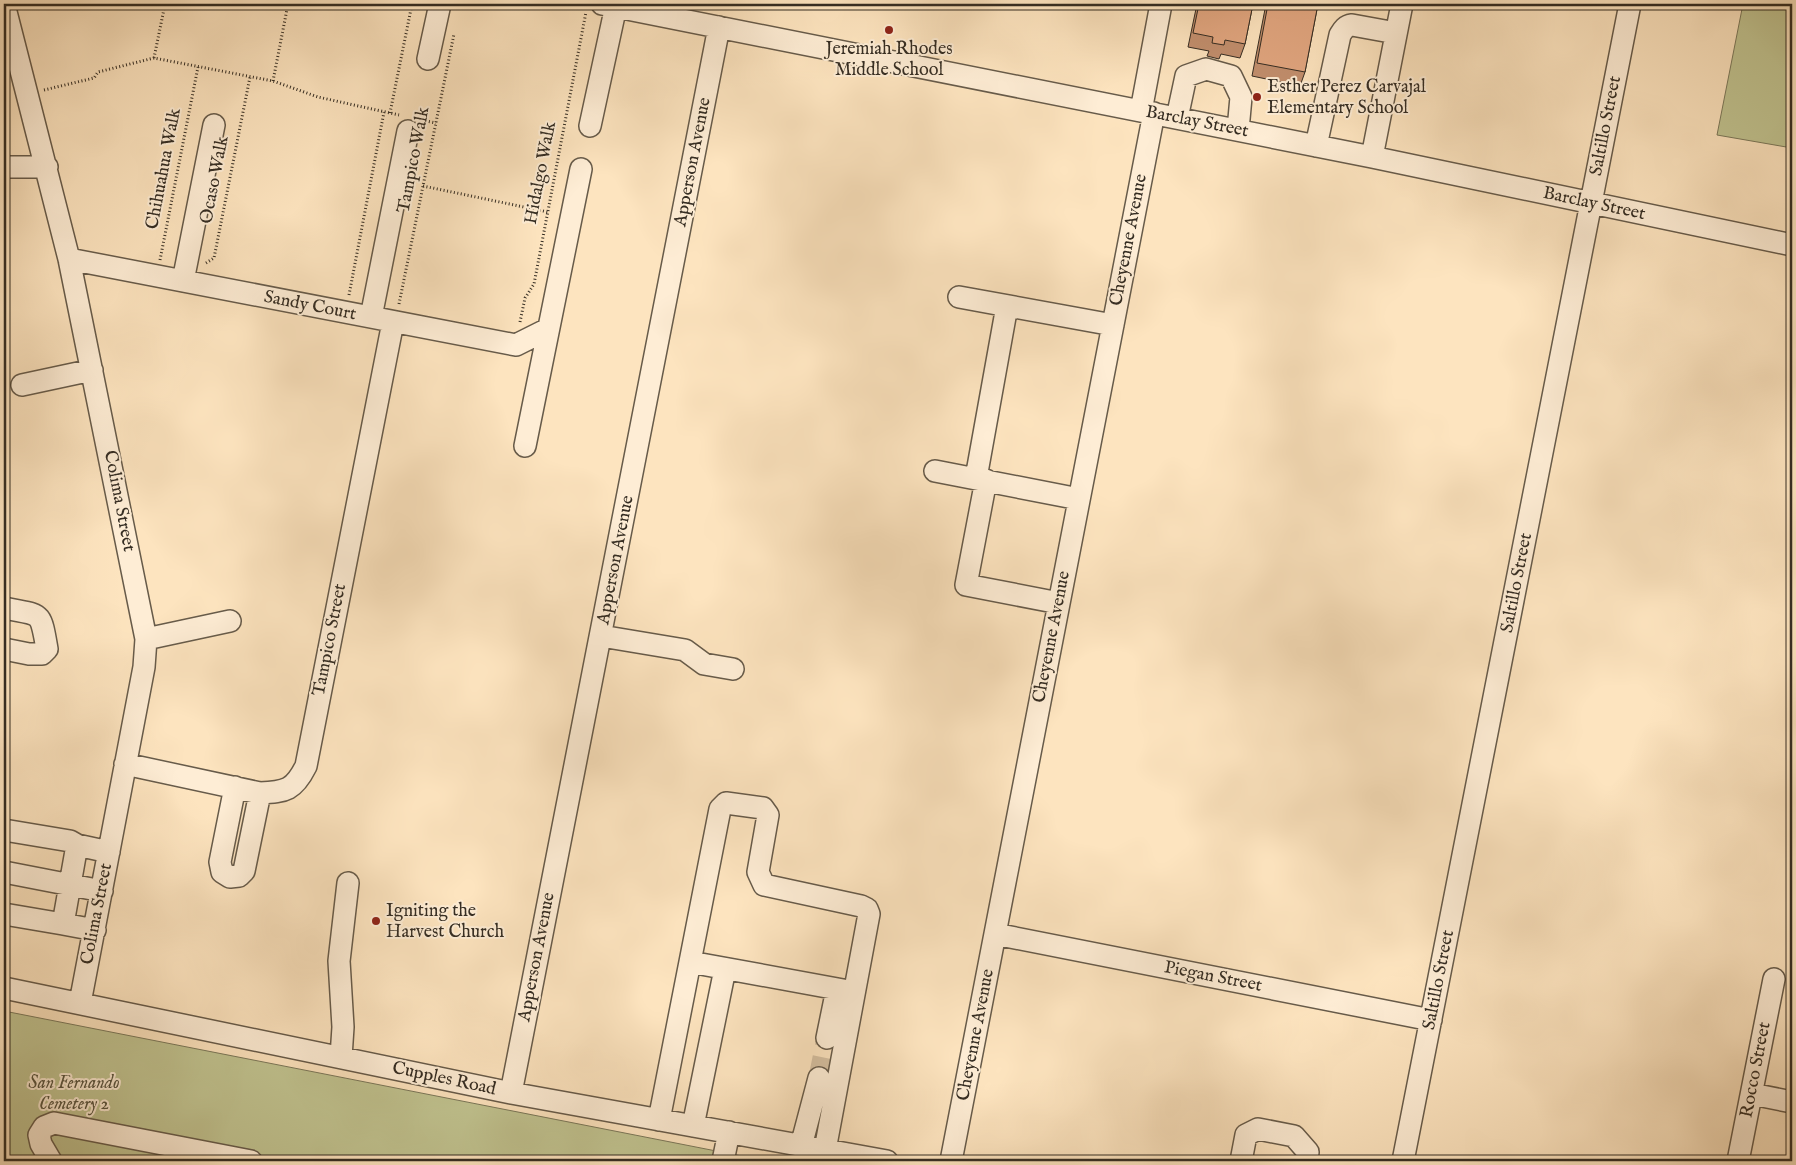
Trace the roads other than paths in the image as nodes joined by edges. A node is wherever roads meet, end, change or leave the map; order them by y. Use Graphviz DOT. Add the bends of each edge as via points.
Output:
graph roads {
  1 [pos="4,4"];
  2 [pos="440,4"];
  3 [pos="1161,4"];
  4 [pos="1402,4"];
  5 [pos="1630,4"];
  6 [pos="609,5"];
  7 [pos="720,27"];
  8 [pos="1396,33"];
  9 [pos="428,59"];
  10 [pos="1147,112"];
  11 [pos="1176,118"];
  12 [pos="411,123"];
  13 [pos="214,125"];
  14 [pos="590,126"];
  15 [pos="1238,130"];
  16 [pos="1316,146"];
  17 [pos="1372,157"];
  18 [pos="4,166"];
  19 [pos="47,167"];
  20 [pos="581,170"];
  21 [pos="1591,204"];
  22 [pos="1792,245"];
  23 [pos="69,259"];
  24 [pos="193,283"];
  25 [pos="959,297"];
  26 [pos="1007,306"];
  27 [pos="371,317"];
  28 [pos="394,322"];
  29 [pos="1113,325"];
  30 [pos="548,329"];
  31 [pos="92,370"];
  32 [pos="22,385"];
  33 [pos="525,446"];
  34 [pos="935,471"];
  35 [pos="981,479"];
  36 [pos="1079,499"];
  37 [pos="1059,603"];
  38 [pos="4,608"];
  39 [pos="230,621"];
  40 [pos="601,636"];
  41 [pos="146,639"];
  42 [pos="4,650"];
  43 [pos="733,669"];
  44 [pos="126,764"];
  45 [pos="234,787"];
  46 [pos="260,792"];
  47 [pos="4,830"];
  48 [pos="77,845"];
  49 [pos="109,852"];
  50 [pos="4,872"];
  51 [pos="348,883"];
  52 [pos="70,884"];
  53 [pos="102,891"];
  54 [pos="4,914"];
  55 [pos="63,924"];
  56 [pos="95,930"];
  57 [pos="995,934"];
  58 [pos="690,962"];
  59 [pos="725,969"];
  60 [pos="1774,979"];
  61 [pos="4,988"];
  62 [pos="845,991"];
  63 [pos="80,1003"];
  64 [pos="1431,1020"];
  65 [pos="827,1038"];
  66 [pos="341,1058"];
  67 [pos="819,1078"];
  68 [pos="511,1092"];
  69 [pos="1752,1094"];
  70 [pos="1792,1102"];
  71 [pos="659,1120"];
  72 [pos="693,1126"];
  73 [pos="729,1132"];
  74 [pos="801,1146"];
  75 [pos="825,1150"];
  76 [pos="51,1161"];
  77 [pos="251,1161"];
  78 [pos="723,1161"];
  79 [pos="886,1161"];
  80 [pos="952,1161"];
  81 [pos="1241,1161"];
  82 [pos="1307,1161"];
  83 [pos="1403,1161"];
  84 [pos="1738,1161"];
  1 -- 19 [label="street, Colima Street"];
  2 -- 9 [label="street"];
  3 -- 10 [label="street, Cheyenne Avenue"];
  4 -- 8 [label="street"];
  5 -- 21 [label="street, Saltillo Street"];
  6 -- 7 [label="street, Barclay Street"];
  6 -- 14 [label="street"];
  7 -- 10 [label="street, Barclay Street"];
  7 -- 40 [label="street, Apperson Avenue"];
  8 -- 16 [label="street" via="1352,25 1343,30"];
  8 -- 17 [label="street"];
  10 -- 11 [label="street, Barclay Street"];
  10 -- 29 [label="street, Cheyenne Avenue"];
  11 -- 15 [label="street, Barclay Street"];
  11 -- 15 [label="street" via="1186,76 1206,69 1231,76 1241,97"];
  12 -- 27 [label="street"];
  13 -- 24 [label="street"];
  15 -- 16 [label="street, Barclay Street"];
  16 -- 17 [label="street, Barclay Street"];
  17 -- 21 [label="street, Barclay Street"];
  18 -- 19 [label="street"];
  19 -- 23 [label="street, Colima Street"];
  20 -- 30 [label="street"];
  21 -- 22 [label="street, Barclay Street"];
  21 -- 64 [label="street, Saltillo Street"];
  23 -- 24 [label="street, Sandy Court"];
  23 -- 31 [label="street, Colima Street"];
  24 -- 27 [label="street, Sandy Court"];
  25 -- 26 [label="street"];
  26 -- 29 [label="street"];
  26 -- 35 [label="street"];
  27 -- 28 [label="street, Sandy Court"];
  28 -- 30 [label="street, Sandy Court" via="516,345"];
  28 -- 46 [label="street, Tampico Street" via="306,766 296,784 285,790"];
  29 -- 36 [label="street, Cheyenne Avenue"];
  30 -- 33 [label="street"];
  31 -- 32 [label="street"];
  31 -- 41 [label="street, Colima Street"];
  34 -- 35 [label="street"];
  35 -- 36 [label="street"];
  35 -- 37 [label="street" via="966,585"];
  36 -- 37 [label="street, Cheyenne Avenue"];
  37 -- 57 [label="street, Cheyenne Avenue"];
  38 -- 42 [label="street" via="36,615 42,620 47,649 42,654"];
  39 -- 41 [label="street"];
  40 -- 43 [label="street" via="685,650 704,664"];
  40 -- 68 [label="street, Apperson Avenue"];
  41 -- 44 [label="street, Colima Street"];
  44 -- 45 [label="street, Tampico Street"];
  44 -- 49 [label="street, Colima Street"];
  45 -- 46 [label="street, Tampico Street"];
  45 -- 46 [label="street" via="220,862 222,872 230,877 244,871"];
  47 -- 48 [label="street" via="70,841"];
  48 -- 49 [label="street"];
  48 -- 52 [label="street"];
  49 -- 53 [label="street, Colima Street"];
  50 -- 52 [label="street"];
  51 -- 66 [label="street" via="339,961 343,1027"];
  52 -- 53 [label="street"];
  52 -- 55 [label="street"];
  53 -- 56 [label="street, Colima Street"];
  54 -- 55 [label="street"];
  55 -- 56 [label="street"];
  56 -- 63 [label="street, Colima Street"];
  57 -- 64 [label="street, Piegan Street"];
  57 -- 80 [label="street, Cheyenne Avenue"];
  58 -- 59 [label="street"];
  58 -- 62 [label="street" via="720,809 726,803 764,808 768,814 758,872 764,885 866,908 869,914"];
  58 -- 71 [label="street"];
  59 -- 62 [label="street"];
  59 -- 72 [label="street"];
  60 -- 69 [label="street, Rocco Street"];
  61 -- 63 [label="street, Cupples Road"];
  62 -- 65 [label="street"];
  62 -- 75 [label="street"];
  63 -- 66 [label="street, Cupples Road"];
  64 -- 83 [label="street, Saltillo Street"];
  66 -- 68 [label="street, Cupples Road"];
  67 -- 74 [label="street"];
  68 -- 71 [label="street, Cupples Road"];
  69 -- 70 [label="street"];
  69 -- 84 [label="street, Rocco Street"];
  71 -- 72 [label="street, Cupples Road"];
  72 -- 73 [label="street, Cupples Road"];
  73 -- 74 [label="street, Cupples Road"];
  73 -- 78 [label="street"];
  74 -- 75 [label="street, Cupples Road"];
  75 -- 79 [label="street, Cupples Road"];
  76 -- 77 [label="street" via="39,1135 44,1127 54,1123"];
  81 -- 82 [label="street" via="1246,1135 1258,1129 1294,1136 1308,1152"];
}
